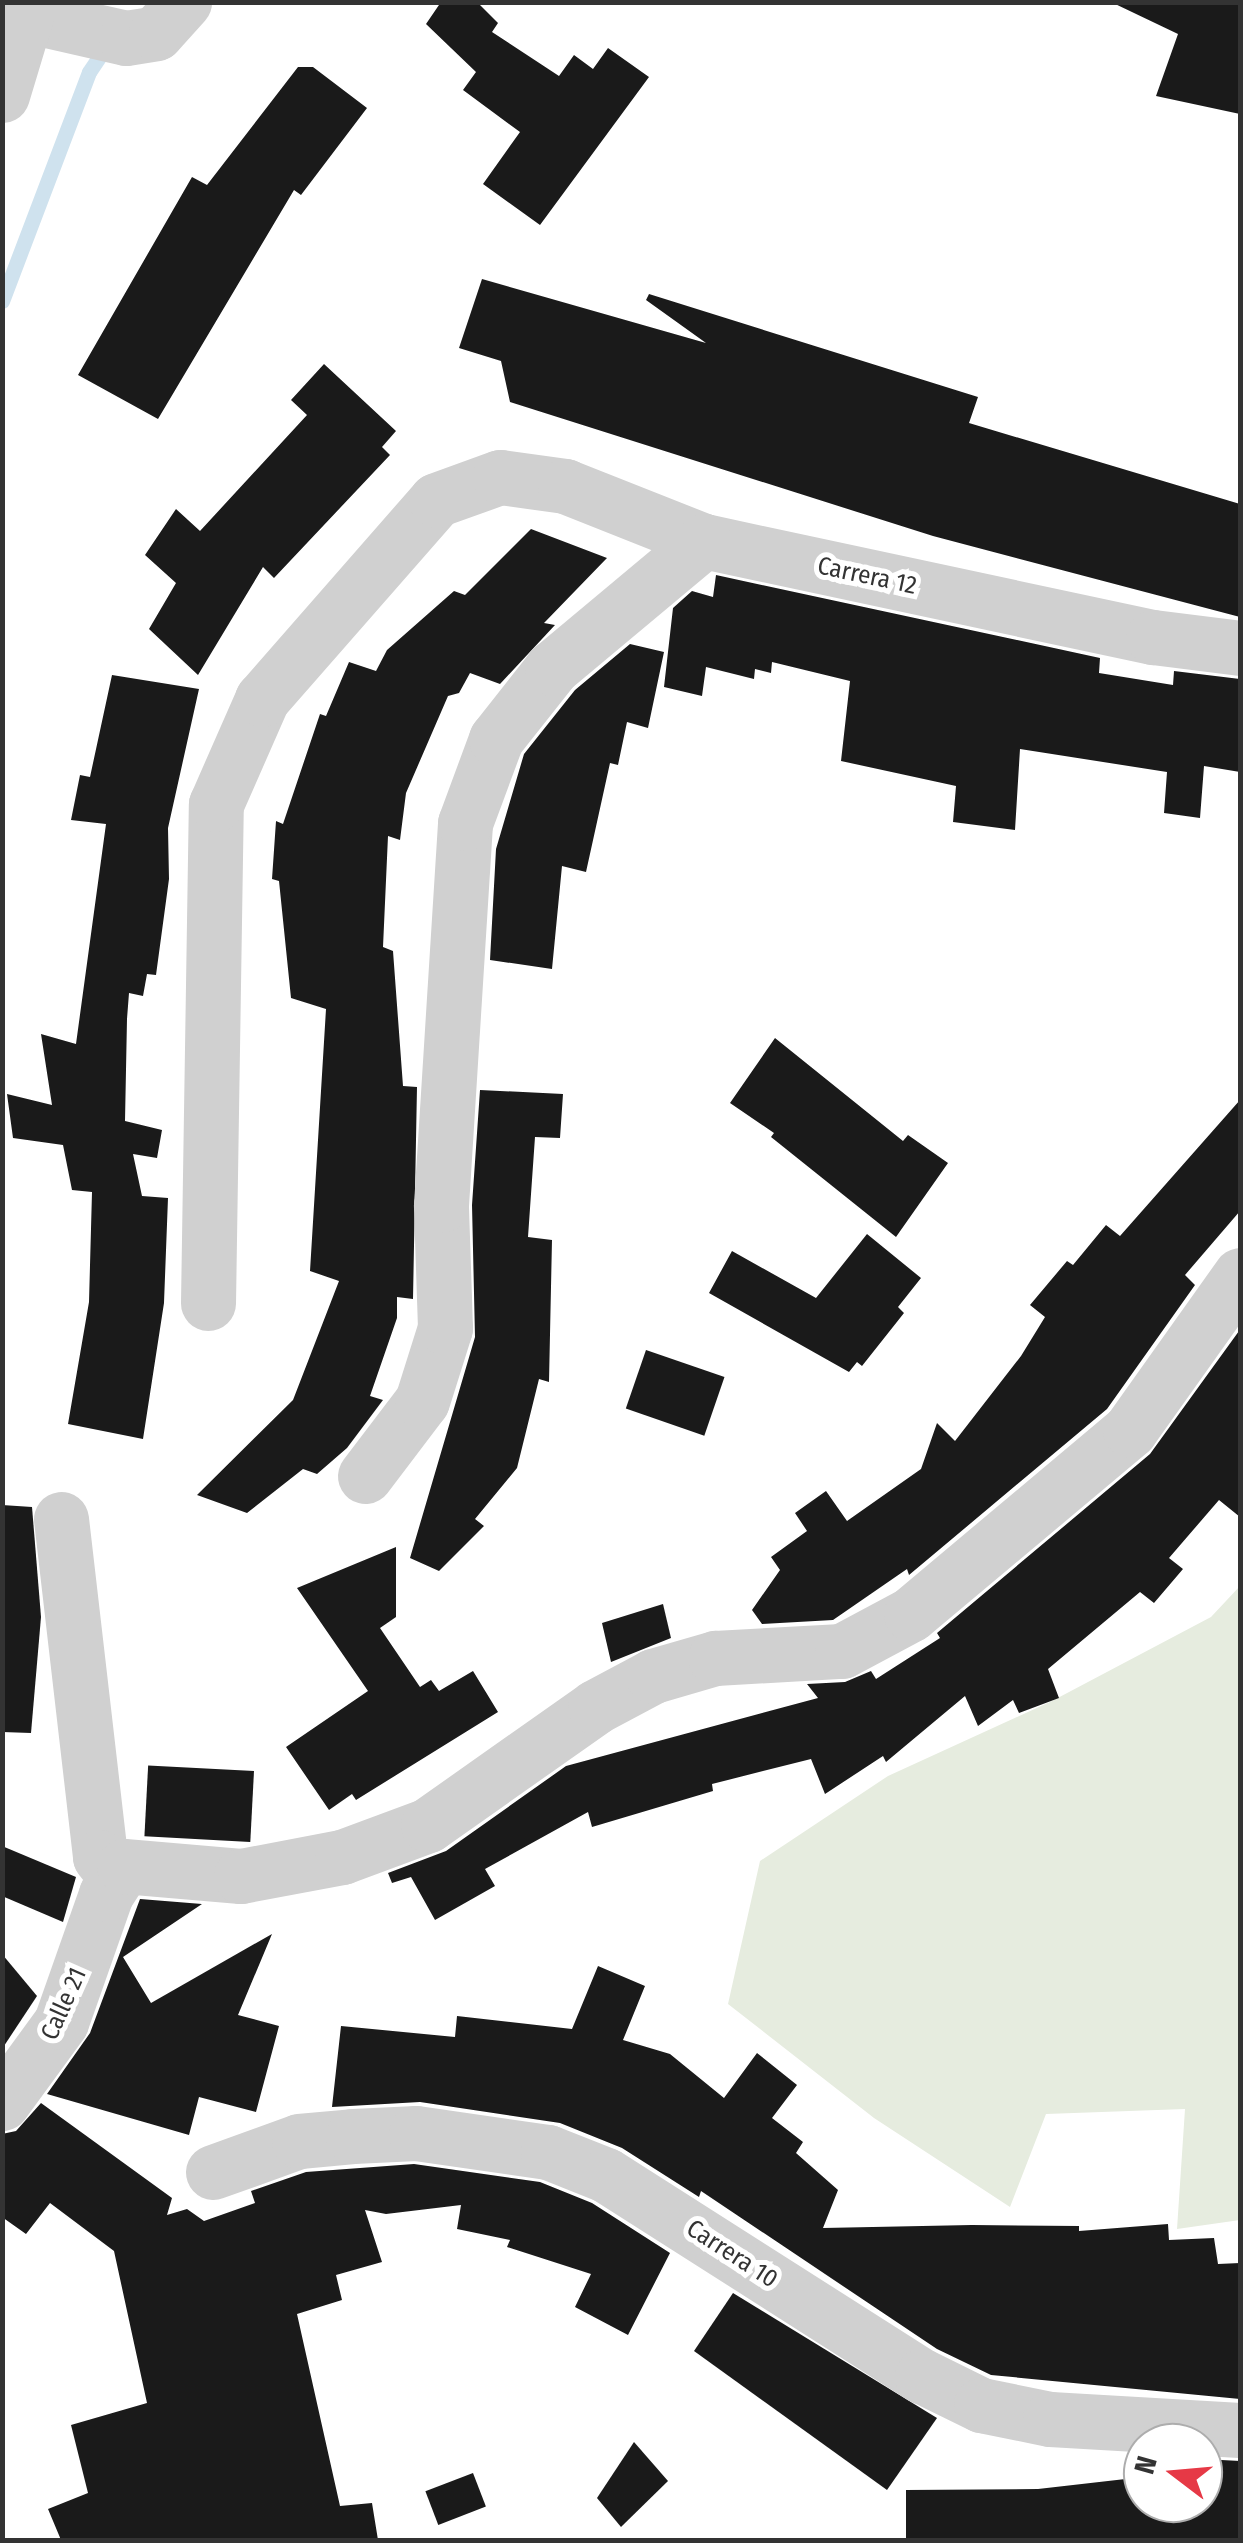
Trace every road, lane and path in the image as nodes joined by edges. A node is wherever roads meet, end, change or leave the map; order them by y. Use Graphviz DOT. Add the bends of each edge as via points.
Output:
graph roads {
  1 [pos="184,2"];
  2 [pos="30,9"];
  3 [pos="2,94"];
  4 [pos="704,541"];
  5 [pos="1240,648"];
  6 [pos="1240,1275"];
  7 [pos="208,1303"];
  8 [pos="365,1476"];
  9 [pos="61,1519"];
  10 [pos="110,1885"];
  11 [pos="2,2103"];
  12 [pos="213,2172"];
  13 [pos="1240,2430"];
  1 -- 2 [label="street" via="156,33 126,38"];
  2 -- 3 [label="street"];
  4 -- 5 [label="street, Carrera 12" via="1153,636"];
  4 -- 7 [label="street, Carrera 12" via="565,486 500,477 436,500 262,699 216,804"];
  4 -- 8 [label="street" via="552,668 496,740 465,823 442,1206 445,1328 422,1400"];
  6 -- 10 [label="street" via="1130,1430 911,1614 860,1642 842,1651 715,1658 653,1676 595,1707 428,1825 390,1843 241,1876 135,1863"];
  9 -- 10 [label="street" via="100,1857"];
  10 -- 11 [label="street, Calle 21" via="61,2022"];
  12 -- 13 [label="street, Carrera 10" via="299,2142 353,2136 416,2133 548,2152 606,2175 922,2376 981,2405 1050,2419"];
}
